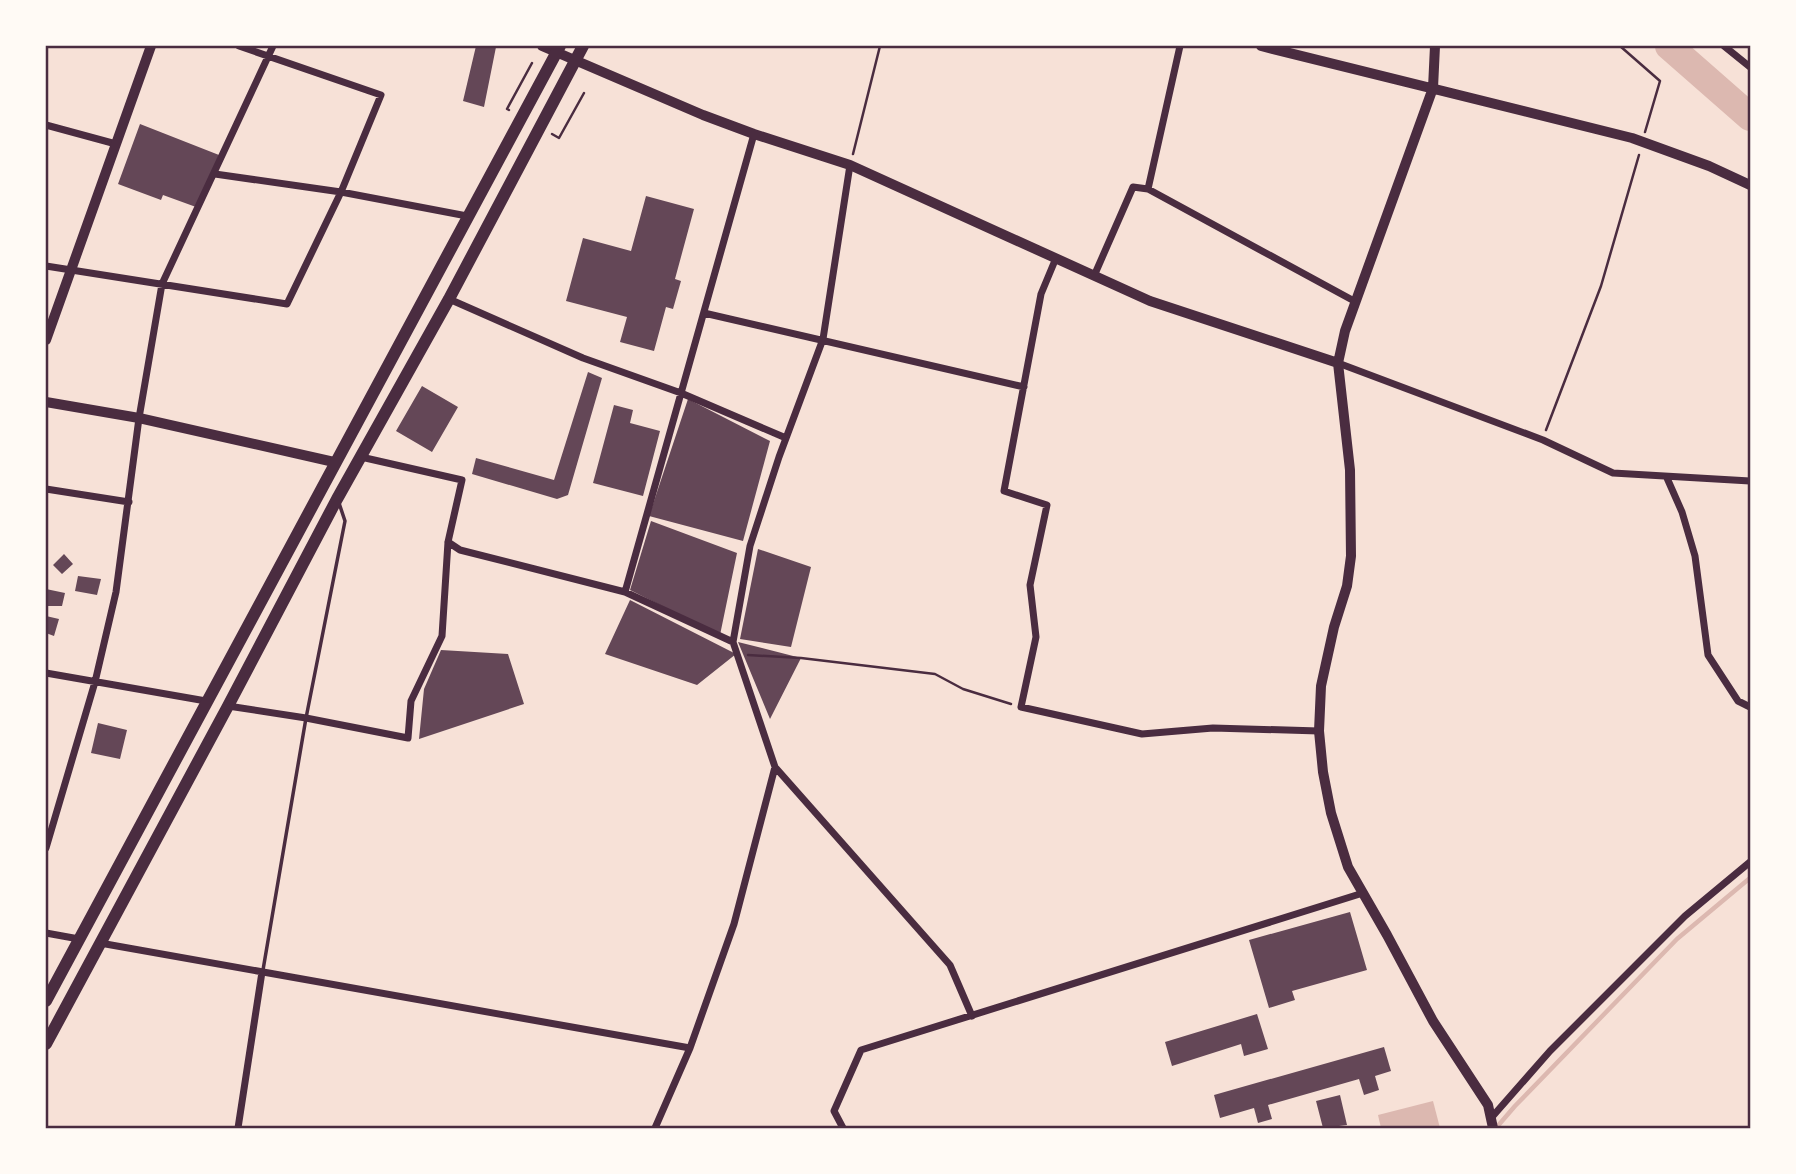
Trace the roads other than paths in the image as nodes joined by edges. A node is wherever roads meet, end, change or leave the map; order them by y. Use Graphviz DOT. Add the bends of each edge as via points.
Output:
graph roads {
  1 [pos="151,46"];
  2 [pos="239,46"];
  3 [pos="273,46"];
  4 [pos="542,46"];
  5 [pos="583,46"];
  6 [pos="1180,46"];
  7 [pos="1261,46"];
  8 [pos="1435,46"];
  9 [pos="1724,46"];
  10 [pos="559,48"];
  11 [pos="270,55"];
  12 [pos="575,59"];
  13 [pos="1751,67"];
  14 [pos="1433,88"];
  15 [pos="46,125"];
  16 [pos="754,134"];
  17 [pos="116,144"];
  18 [pos="850,165"];
  19 [pos="215,174"];
  20 [pos="1751,185"];
  21 [pos="1148,189"];
  22 [pos="341,192"];
  23 [pos="467,216"];
  24 [pos="1056,258"];
  25 [pos="46,266"];
  26 [pos="71,271"];
  27 [pos="1094,276"];
  28 [pos="162,284"];
  29 [pos="449,299"];
  30 [pos="1356,302"];
  31 [pos="704,313"];
  32 [pos="823,339"];
  33 [pos="46,341"];
  34 [pos="1338,363"];
  35 [pos="1024,387"];
  36 [pos="681,393"];
  37 [pos="46,402"];
  38 [pos="139,418"];
  39 [pos="786,438"];
  40 [pos="361,457"];
  41 [pos="334,462"];
  42 [pos="1667,478"];
  43 [pos="1751,481"];
  44 [pos="46,489"];
  45 [pos="337,499"];
  46 [pos="129,502"];
  47 [pos="448,542"];
  48 [pos="625,592"];
  49 [pos="733,642"];
  50 [pos="46,673"];
  51 [pos="95,682"];
  52 [pos="206,701"];
  53 [pos="229,706"];
  54 [pos="1751,707"];
  55 [pos="306,718"];
  56 [pos="1319,731"];
  57 [pos="775,767"];
  58 [pos="46,848"];
  59 [pos="1751,862"];
  60 [pos="1363,893"];
  61 [pos="46,933"];
  62 [pos="80,939"];
  63 [pos="100,943"];
  64 [pos="262,972"];
  65 [pos="46,1001"];
  66 [pos="972,1016"];
  67 [pos="46,1044"];
  68 [pos="690,1048"];
  69 [pos="1492,1117"];
  70 [pos="238,1129"];
  71 [pos="655,1129"];
  72 [pos="843,1129"];
  73 [pos="1493,1129"];
  1 -- 17 [label="street"];
  2 -- 11 [label="street"];
  3 -- 11 [label="street"];
  4 -- 10 [label="street"];
  5 -- 12 [label="highway"];
  6 -- 21 [label="street"];
  7 -- 14 [label="street"];
  8 -- 14 [label="street"];
  9 -- 13 [label="street"];
  10 -- 12 [label="street"];
  10 -- 23 [label="highway"];
  11 -- 19 [label="street"];
  11 -- 22 [label="street" via="381,94"];
  12 -- 16 [label="street"];
  12 -- 29 [label="highway"];
  14 -- 20 [label="street" via="1642,142"];
  14 -- 30 [label="street"];
  15 -- 17 [label="street"];
  16 -- 18 [label="street"];
  16 -- 31 [label="street"];
  17 -- 26 [label="street"];
  18 -- 24 [label="street"];
  18 -- 32 [label="street"];
  19 -- 22 [label="street"];
  19 -- 28 [label="street"];
  21 -- 27 [label="street" via="1133,187"];
  21 -- 30 [label="street"];
  22 -- 23 [label="street"];
  22 -- 28 [label="street" via="287,304"];
  23 -- 41 [label="highway"];
  24 -- 27 [label="street"];
  24 -- 35 [label="street" via="1041,294"];
  25 -- 26 [label="street"];
  26 -- 28 [label="street"];
  26 -- 33 [label="street"];
  27 -- 34 [label="street" via="1150,301"];
  28 -- 38 [label="street"];
  29 -- 36 [label="street" via="583,358"];
  29 -- 40 [label="highway"];
  30 -- 34 [label="street"];
  31 -- 32 [label="street"];
  31 -- 36 [label="street"];
  32 -- 35 [label="street"];
  32 -- 39 [label="street"];
  34 -- 42 [label="street" via="1543,440 1613,473"];
  34 -- 56 [label="street" via="1350,470 1351,556 1321,686"];
  35 -- 56 [label="street" via="1004,491 1047,505 1030,584 1036,637 1021,706 1142,734 1213,728"];
  36 -- 39 [label="street"];
  36 -- 48 [label="street"];
  37 -- 38 [label="street"];
  38 -- 41 [label="street"];
  38 -- 46 [label="street"];
  39 -- 49 [label="street" via="751,547"];
  40 -- 45 [label="highway"];
  40 -- 47 [label="street" via="462,480"];
  41 -- 52 [label="highway"];
  42 -- 43 [label="street"];
  42 -- 54 [label="street" via="1695,556 1708,655 1738,701"];
  44 -- 46 [label="street"];
  45 -- 53 [label="highway"];
  45 -- 55 [label="lane" via="345,521"];
  46 -- 51 [label="street" via="116,592"];
  47 -- 48 [label="street" via="460,550"];
  47 -- 55 [label="street" via="442,636 411,701 408,738"];
  48 -- 49 [label="street"];
  49 -- 57 [label="street"];
  50 -- 51 [label="street"];
  51 -- 52 [label="street"];
  51 -- 58 [label="street"];
  52 -- 62 [label="highway"];
  53 -- 55 [label="street"];
  53 -- 63 [label="highway"];
  55 -- 64 [label="lane"];
  56 -- 60 [label="street" via="1334,827"];
  57 -- 66 [label="street" via="950,965"];
  57 -- 68 [label="street" via="734,924"];
  59 -- 69 [label="street" via="1685,916 1550,1051"];
  60 -- 66 [label="street"];
  60 -- 69 [label="street"];
  61 -- 62 [label="street"];
  62 -- 65 [label="highway"];
  63 -- 64 [label="street"];
  63 -- 67 [label="highway"];
  64 -- 68 [label="street"];
  64 -- 70 [label="street"];
  66 -- 72 [label="street" via="861,1050 834,1111"];
  68 -- 71 [label="street"];
  69 -- 73 [label="street"];
}
